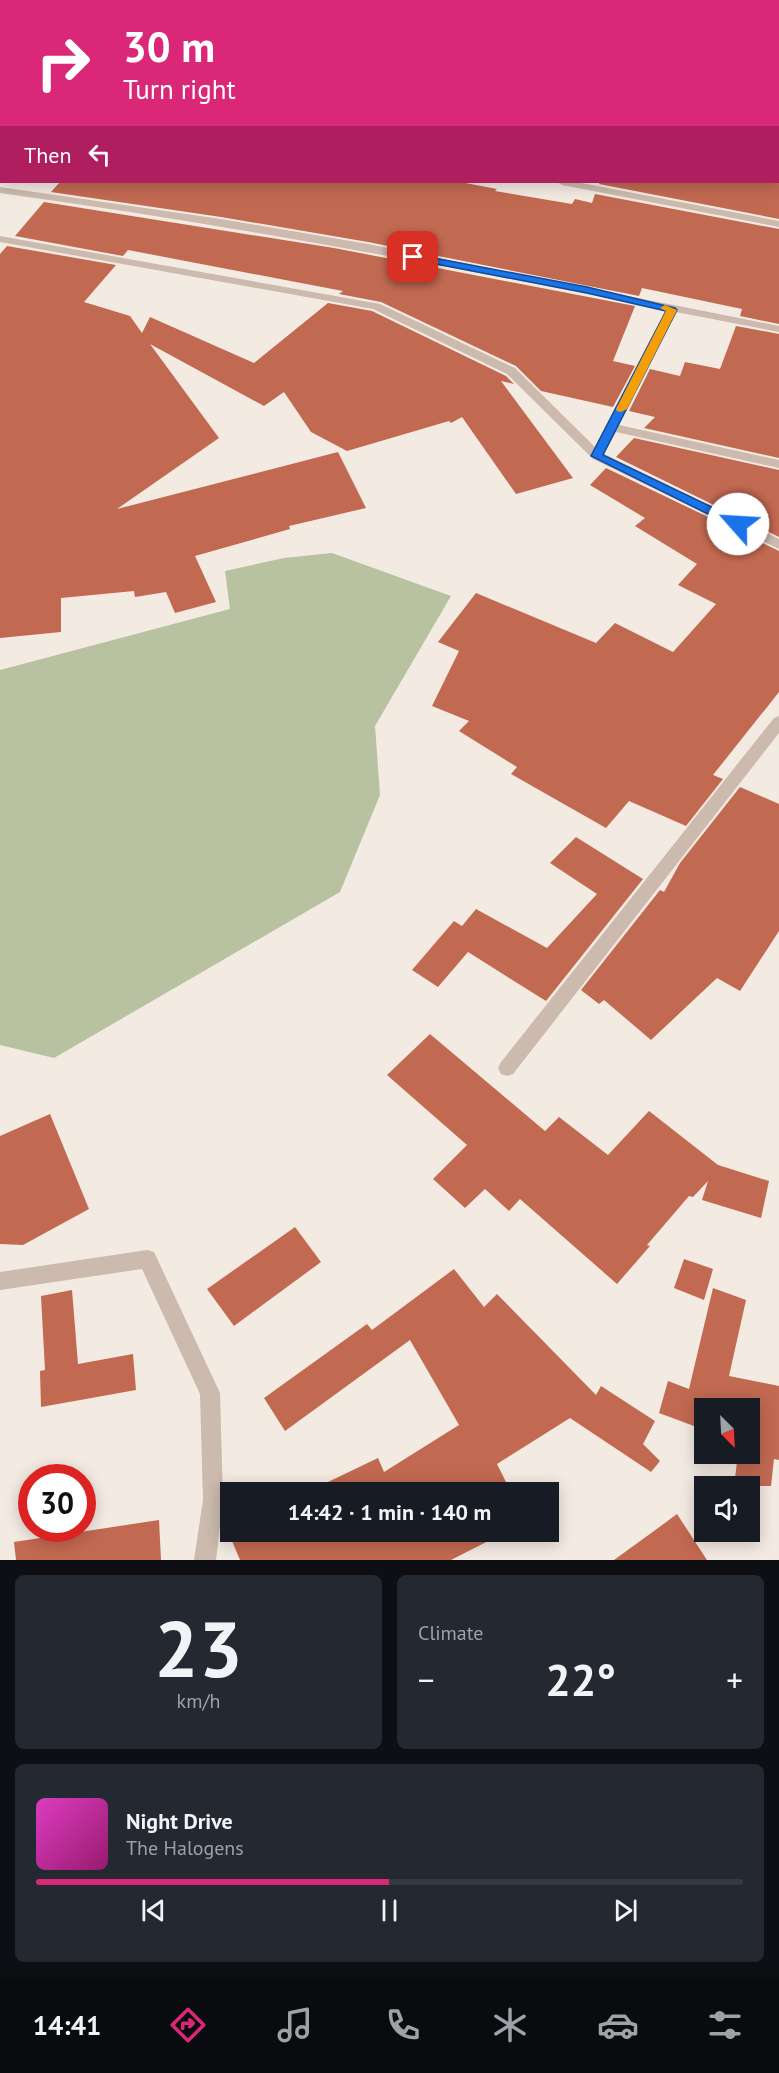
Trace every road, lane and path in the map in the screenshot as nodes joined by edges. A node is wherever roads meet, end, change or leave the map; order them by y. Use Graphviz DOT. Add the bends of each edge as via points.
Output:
graph roads {
  1 [pos="567,183"];
  2 [pos="0,190"];
  3 [pos="779,224"];
  4 [pos="0,239"];
  5 [pos="672,310"];
  6 [pos="779,329"];
  7 [pos="612,427"];
  8 [pos="597,456"];
  9 [pos="779,464"];
  10 [pos="779,544"];
  11 [pos="779,722"];
  12 [pos="507,1068"];
  13 [pos="0,1281"];
  14 [pos="205,1560"];
  1 -- 3 [label="street"];
  2 -- 5 [label="street" via="159,210"];
  4 -- 8 [label="street" via="376,306 511,371"];
  5 -- 6 [label="street"];
  5 -- 7 [label="street"];
  7 -- 8 [label="street"];
  7 -- 9 [label="street"];
  8 -- 10 [label="street"];
  11 -- 12 [label="street"];
  13 -- 14 [label="street" via="147,1259 210,1393 213,1500"];
}
